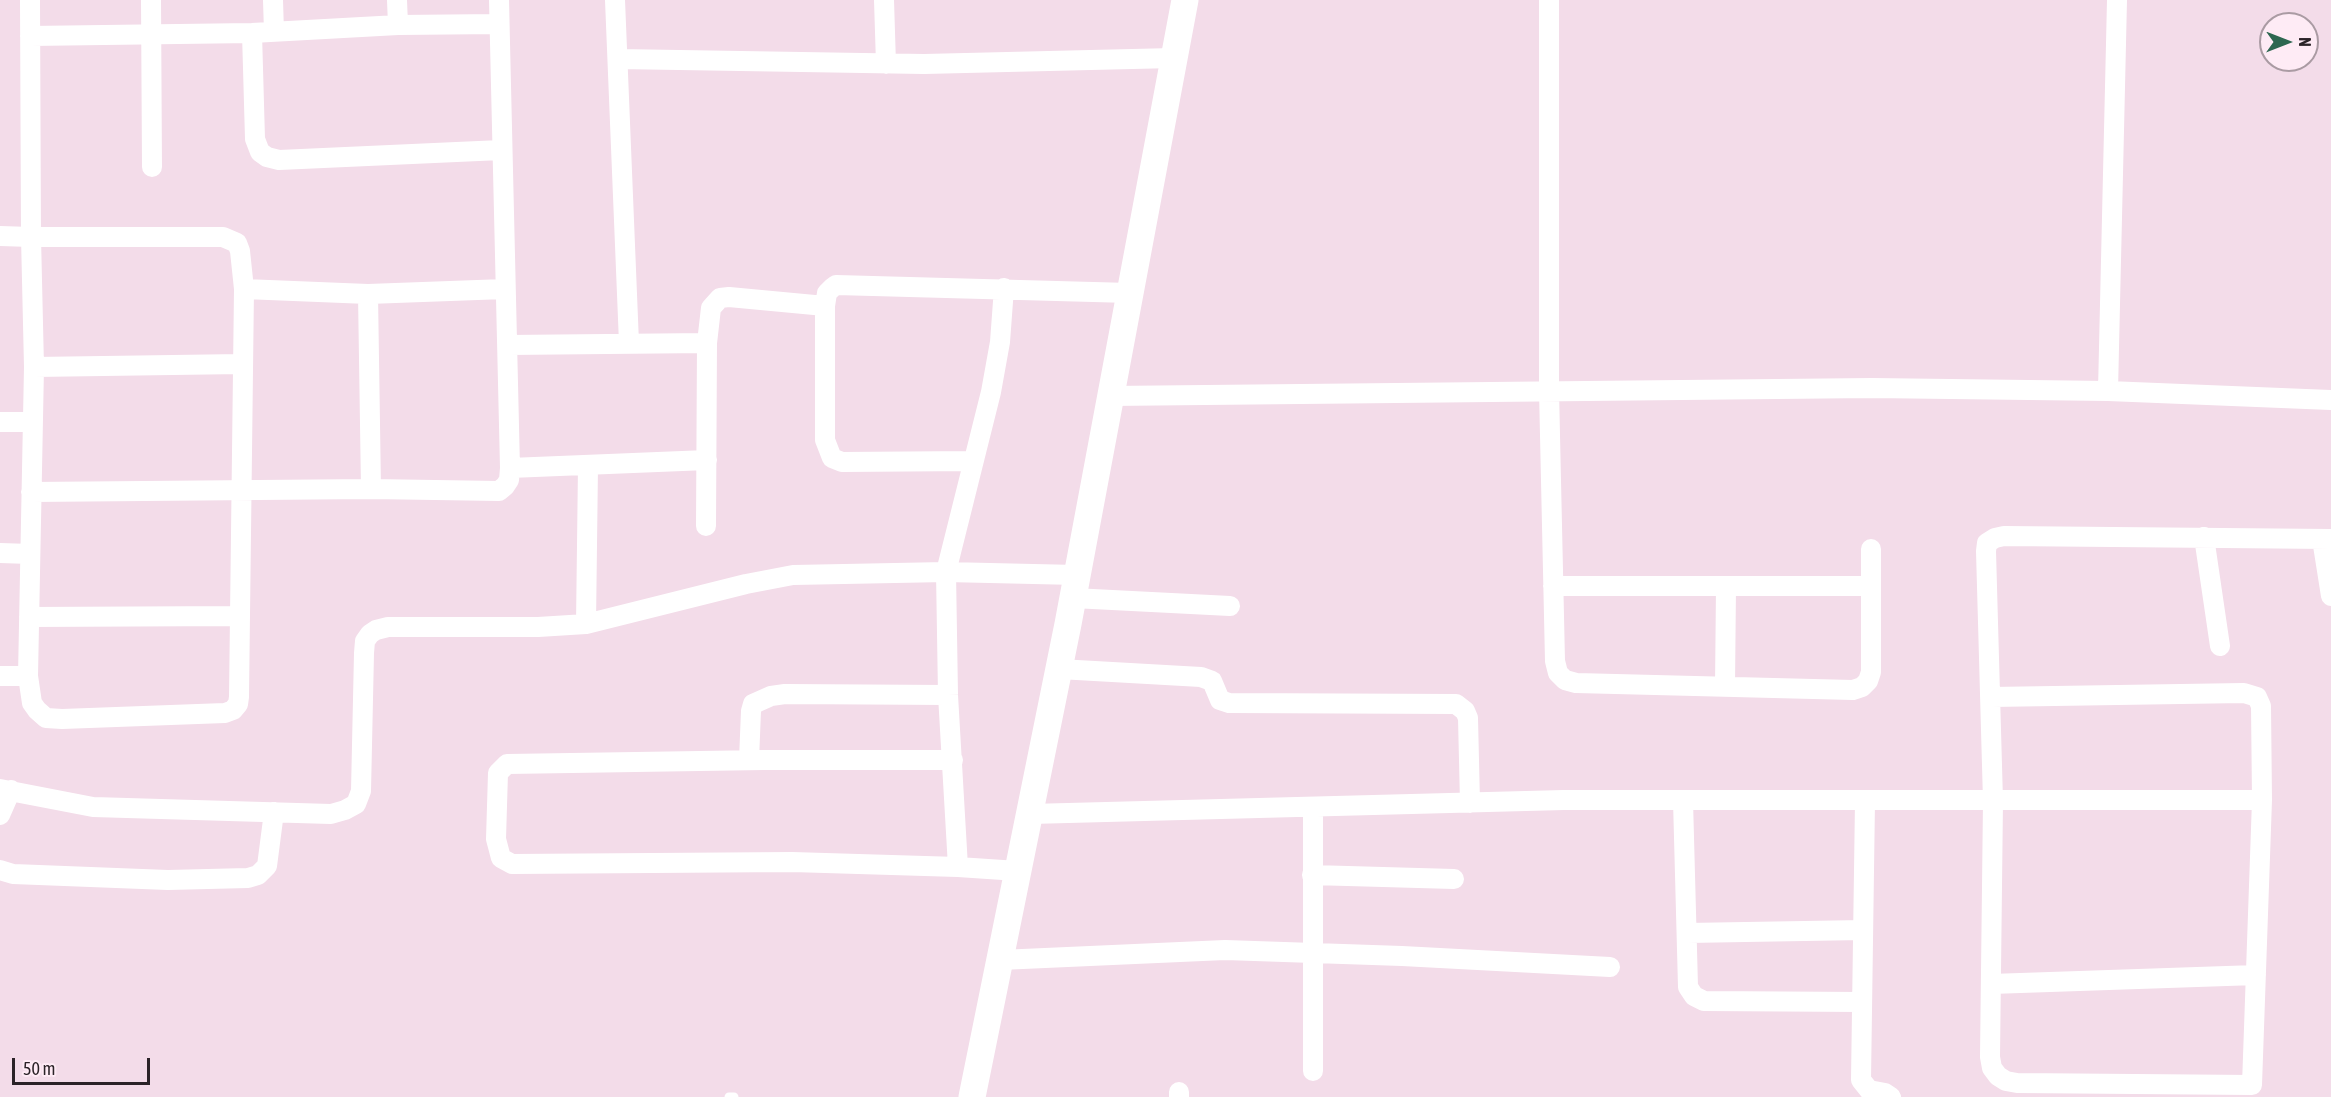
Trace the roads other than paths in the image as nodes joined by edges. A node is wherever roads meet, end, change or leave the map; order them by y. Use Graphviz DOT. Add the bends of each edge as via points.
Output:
graph roads {
  1 [pos="30,0"];
  2 [pos="151,0"];
  3 [pos="273,0"];
  4 [pos="397,0"];
  5 [pos="499,0"];
  6 [pos="615,0"];
  7 [pos="884,0"];
  8 [pos="1185,0"];
  9 [pos="1549,0"];
  10 [pos="2117,0"];
  11 [pos="499,24"];
  12 [pos="398,25"];
  13 [pos="274,32"];
  14 [pos="252,33"];
  15 [pos="152,34"];
  16 [pos="30,36"];
  17 [pos="618,58"];
  18 [pos="1174,58"];
  19 [pos="886,63"];
  20 [pos="501,150"];
  21 [pos="152,167"];
  22 [pos="0,236"];
  23 [pos="31,237"];
  24 [pos="1004,288"];
  25 [pos="505,289"];
  26 [pos="244,290"];
  27 [pos="1130,293"];
  28 [pos="368,294"];
  29 [pos="825,306"];
  30 [pos="629,343"];
  31 [pos="707,343"];
  32 [pos="508,345"];
  33 [pos="242,364"];
  34 [pos="34,367"];
  35 [pos="1549,390"];
  36 [pos="2108,391"];
  37 [pos="1110,396"];
  38 [pos="2331,400"];
  39 [pos="0,422"];
  40 [pos="32,422"];
  41 [pos="707,459"];
  42 [pos="973,461"];
  43 [pos="588,466"];
  44 [pos="510,468"];
  45 [pos="371,489"];
  46 [pos="242,490"];
  47 [pos="31,492"];
  48 [pos="706,526"];
  49 [pos="2204,537"];
  50 [pos="2326,539"];
  51 [pos="1871,549"];
  52 [pos="0,553"];
  53 [pos="30,554"];
  54 [pos="946,572"];
  55 [pos="1075,586"];
  56 [pos="1553,586"];
  57 [pos="1871,586"];
  58 [pos="1726,587"];
  59 [pos="2331,596"];
  60 [pos="1230,606"];
  61 [pos="240,616"];
  62 [pos="29,618"];
  63 [pos="586,624"];
  64 [pos="2220,646"];
  65 [pos="1059,669"];
  66 [pos="0,676"];
  67 [pos="28,676"];
  68 [pos="1725,687"];
  69 [pos="948,695"];
  70 [pos="1990,697"];
  71 [pos="749,760"];
  72 [pos="953,760"];
  73 [pos="6,790"];
  74 [pos="2262,800"];
  75 [pos="1683,801"];
  76 [pos="1865,801"];
  77 [pos="1993,801"];
  78 [pos="1470,803"];
  79 [pos="1313,807"];
  80 [pos="274,812"];
  81 [pos="1030,814"];
  82 [pos="0,815"];
  83 [pos="958,867"];
  84 [pos="0,870"];
  85 [pos="1018,871"];
  86 [pos="1312,875"];
  87 [pos="1454,879"];
  88 [pos="1863,930"];
  89 [pos="1687,933"];
  90 [pos="1311,953"];
  91 [pos="1000,960"];
  92 [pos="1610,967"];
  93 [pos="2256,975"];
  94 [pos="1991,984"];
  95 [pos="1861,1002"];
  96 [pos="1313,1071"];
  97 [pos="2252,1091"];
  98 [pos="972,1097"];
  99 [pos="1891,1097"];
  1 -- 16 [label="street"];
  2 -- 15 [label="street"];
  3 -- 13 [label="street"];
  4 -- 12 [label="street"];
  5 -- 11 [label="street"];
  6 -- 17 [label="street"];
  7 -- 19 [label="street"];
  8 -- 18 [label="street"];
  9 -- 35 [label="street"];
  10 -- 36 [label="street"];
  11 -- 12 [label="street"];
  11 -- 20 [label="street"];
  12 -- 13 [label="street"];
  13 -- 14 [label="street"];
  14 -- 15 [label="street"];
  14 -- 20 [label="street" via="255,139 260,152 267,157 279,160"];
  15 -- 16 [label="street"];
  15 -- 21 [label="street"];
  16 -- 23 [label="street"];
  17 -- 19 [label="street"];
  17 -- 30 [label="street"];
  18 -- 19 [label="street"];
  18 -- 27 [label="street"];
  20 -- 25 [label="street"];
  22 -- 23 [label="street"];
  23 -- 26 [label="street" via="229,238 240,251"];
  23 -- 34 [label="street"];
  24 -- 27 [label="street"];
  24 -- 29 [label="street" via="836,285 827,293"];
  24 -- 42 [label="street" via="995,368"];
  25 -- 28 [label="street"];
  25 -- 32 [label="street"];
  26 -- 28 [label="street"];
  26 -- 33 [label="street"];
  27 -- 37 [label="street"];
  28 -- 45 [label="street"];
  29 -- 31 [label="street" via="720,298 711,308"];
  29 -- 42 [label="street" via="825,440 832,458 842,462"];
  30 -- 31 [label="street"];
  30 -- 32 [label="street"];
  31 -- 41 [label="street"];
  32 -- 44 [label="street"];
  33 -- 34 [label="street"];
  33 -- 46 [label="street"];
  34 -- 40 [label="street"];
  35 -- 36 [label="street"];
  35 -- 37 [label="street"];
  35 -- 56 [label="street"];
  36 -- 38 [label="street"];
  37 -- 55 [label="street"];
  39 -- 40 [label="street"];
  40 -- 47 [label="street"];
  41 -- 43 [label="street"];
  41 -- 48 [label="street"];
  42 -- 54 [label="street"];
  43 -- 44 [label="street"];
  43 -- 63 [label="street"];
  44 -- 45 [label="street" via="509,480 499,491"];
  45 -- 46 [label="street"];
  46 -- 47 [label="street"];
  46 -- 61 [label="street"];
  47 -- 53 [label="street"];
  49 -- 50 [label="street"];
  49 -- 64 [label="street"];
  49 -- 70 [label="street" via="2004,536 1988,543"];
  50 -- 59 [label="street"];
  51 -- 57 [label="street"];
  52 -- 53 [label="street"];
  53 -- 62 [label="street"];
  54 -- 55 [label="street"];
  54 -- 63 [label="street" via="794,575"];
  54 -- 69 [label="street"];
  55 -- 60 [label="street"];
  55 -- 65 [label="street"];
  56 -- 58 [label="street"];
  56 -- 68 [label="street" via="1555,662 1565,680"];
  57 -- 58 [label="street"];
  57 -- 68 [label="street" via="1871,672 1862,687"];
  58 -- 68 [label="street"];
  61 -- 62 [label="street"];
  61 -- 67 [label="street" via="238,704 225,713 46,718 32,703"];
  62 -- 67 [label="street"];
  63 -- 80 [label="street" via="388,627 370,634 364,652 362,791 356,804 331,814"];
  65 -- 78 [label="street" via="1201,677 1212,681 1220,700 1230,703 1456,704 1468,718"];
  65 -- 81 [label="street"];
  66 -- 67 [label="street"];
  69 -- 71 [label="street" via="771,696 753,704"];
  69 -- 72 [label="street"];
  70 -- 74 [label="street" via="2252,694 2261,706"];
  70 -- 77 [label="street"];
  71 -- 72 [label="street"];
  71 -- 83 [label="street" via="507,764 498,773 499,853 512,864 792,862"];
  72 -- 83 [label="street"];
  73 -- 80 [label="street" via="93,807"];
  73 -- 82 [label="street"];
  74 -- 77 [label="street"];
  74 -- 93 [label="street"];
  75 -- 76 [label="street"];
  75 -- 78 [label="street"];
  75 -- 89 [label="street"];
  76 -- 77 [label="street"];
  76 -- 88 [label="street"];
  77 -- 94 [label="street"];
  78 -- 79 [label="street"];
  79 -- 81 [label="street"];
  79 -- 86 [label="street"];
  80 -- 84 [label="street" via="267,866 248,878 168,880 14,874"];
  81 -- 85 [label="street"];
  83 -- 85 [label="street"];
  85 -- 91 [label="street"];
  86 -- 87 [label="street"];
  86 -- 90 [label="street"];
  88 -- 89 [label="street"];
  88 -- 95 [label="street"];
  89 -- 95 [label="street" via="1688,987 1704,1001"];
  90 -- 91 [label="street" via="1225,950"];
  90 -- 92 [label="street"];
  90 -- 96 [label="street"];
  91 -- 98 [label="street"];
  93 -- 94 [label="street"];
  93 -- 97 [label="street"];
  94 -- 97 [label="street" via="1990,1058 1992,1068 2006,1081"];
  95 -- 99 [label="street" via="1861,1080 1869,1090"];
}
